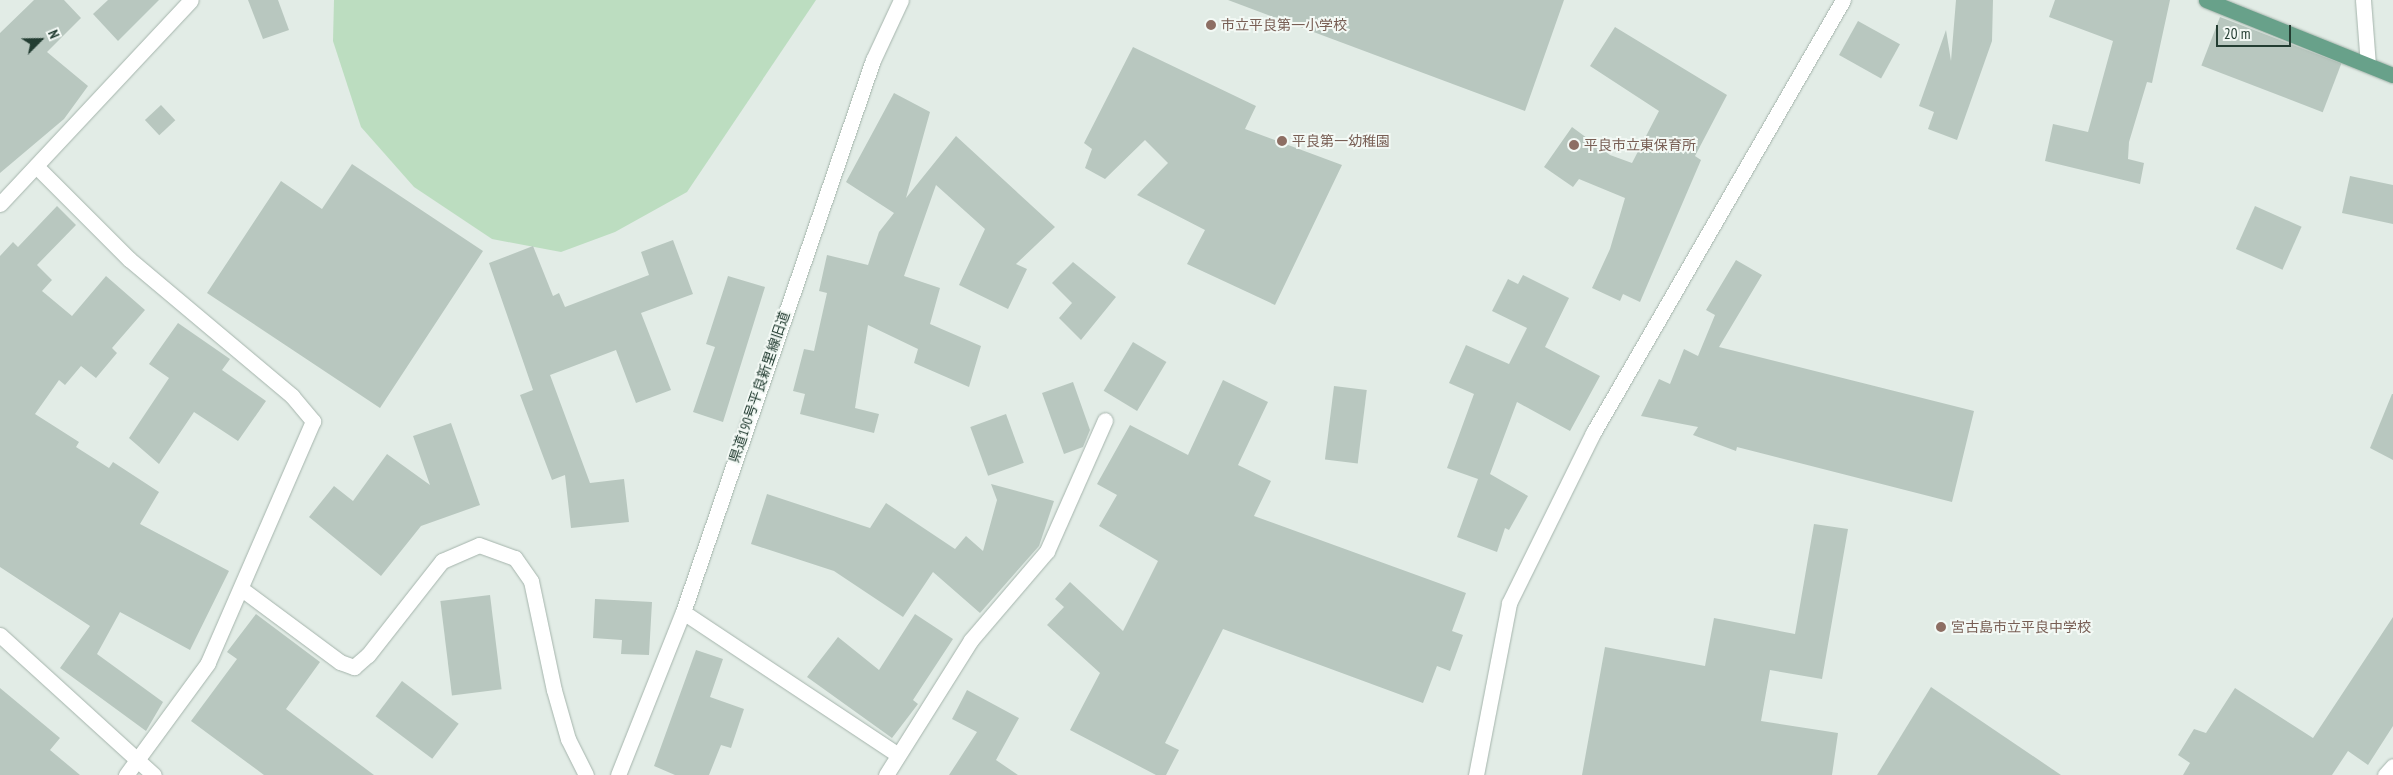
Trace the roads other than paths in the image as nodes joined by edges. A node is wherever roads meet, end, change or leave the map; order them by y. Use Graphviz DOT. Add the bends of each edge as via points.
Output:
graph roads {
  1 [pos="191,0"];
  2 [pos="901,0"];
  3 [pos="1843,0"];
  4 [pos="2206,0"];
  5 [pos="2363,0"];
  6 [pos="2368,65"];
  7 [pos="2393,76"];
  8 [pos="36,166"];
  9 [pos="0,204"];
  10 [pos="1105,420"];
  11 [pos="243,590"];
  12 [pos="683,612"];
  13 [pos="0,635"];
  14 [pos="898,756"];
  15 [pos="137,761"];
  16 [pos="2393,766"];
  17 [pos="126,775"];
  18 [pos="154,775"];
  19 [pos="586,775"];
  20 [pos="618,775"];
  21 [pos="886,775"];
  22 [pos="1476,775"];
  23 [pos="2385,775"];
  1 -- 8 [label="street"];
  2 -- 12 [label="street, 県道190号平良新里線旧道" via="873,60"];
  3 -- 22 [label="street" via="1594,433 1510,603"];
  4 -- 6 [label="main road"];
  5 -- 6 [label="street"];
  6 -- 7 [label="main road"];
  8 -- 9 [label="street"];
  8 -- 11 [label="street" via="129,259 292,396 313,421"];
  10 -- 14 [label="street" via="1047,551 971,640"];
  11 -- 15 [label="street" via="208,663"];
  11 -- 19 [label="street" via="340,662 354,667 368,655 442,561 479,545 515,558 531,581 554,690 568,739"];
  12 -- 14 [label="street"];
  12 -- 20 [label="street, 県道190号平良新里線旧道"];
  13 -- 15 [label="street"];
  14 -- 21 [label="street"];
  15 -- 17 [label="street"];
  15 -- 18 [label="street"];
  16 -- 23 [label="street"];
}
